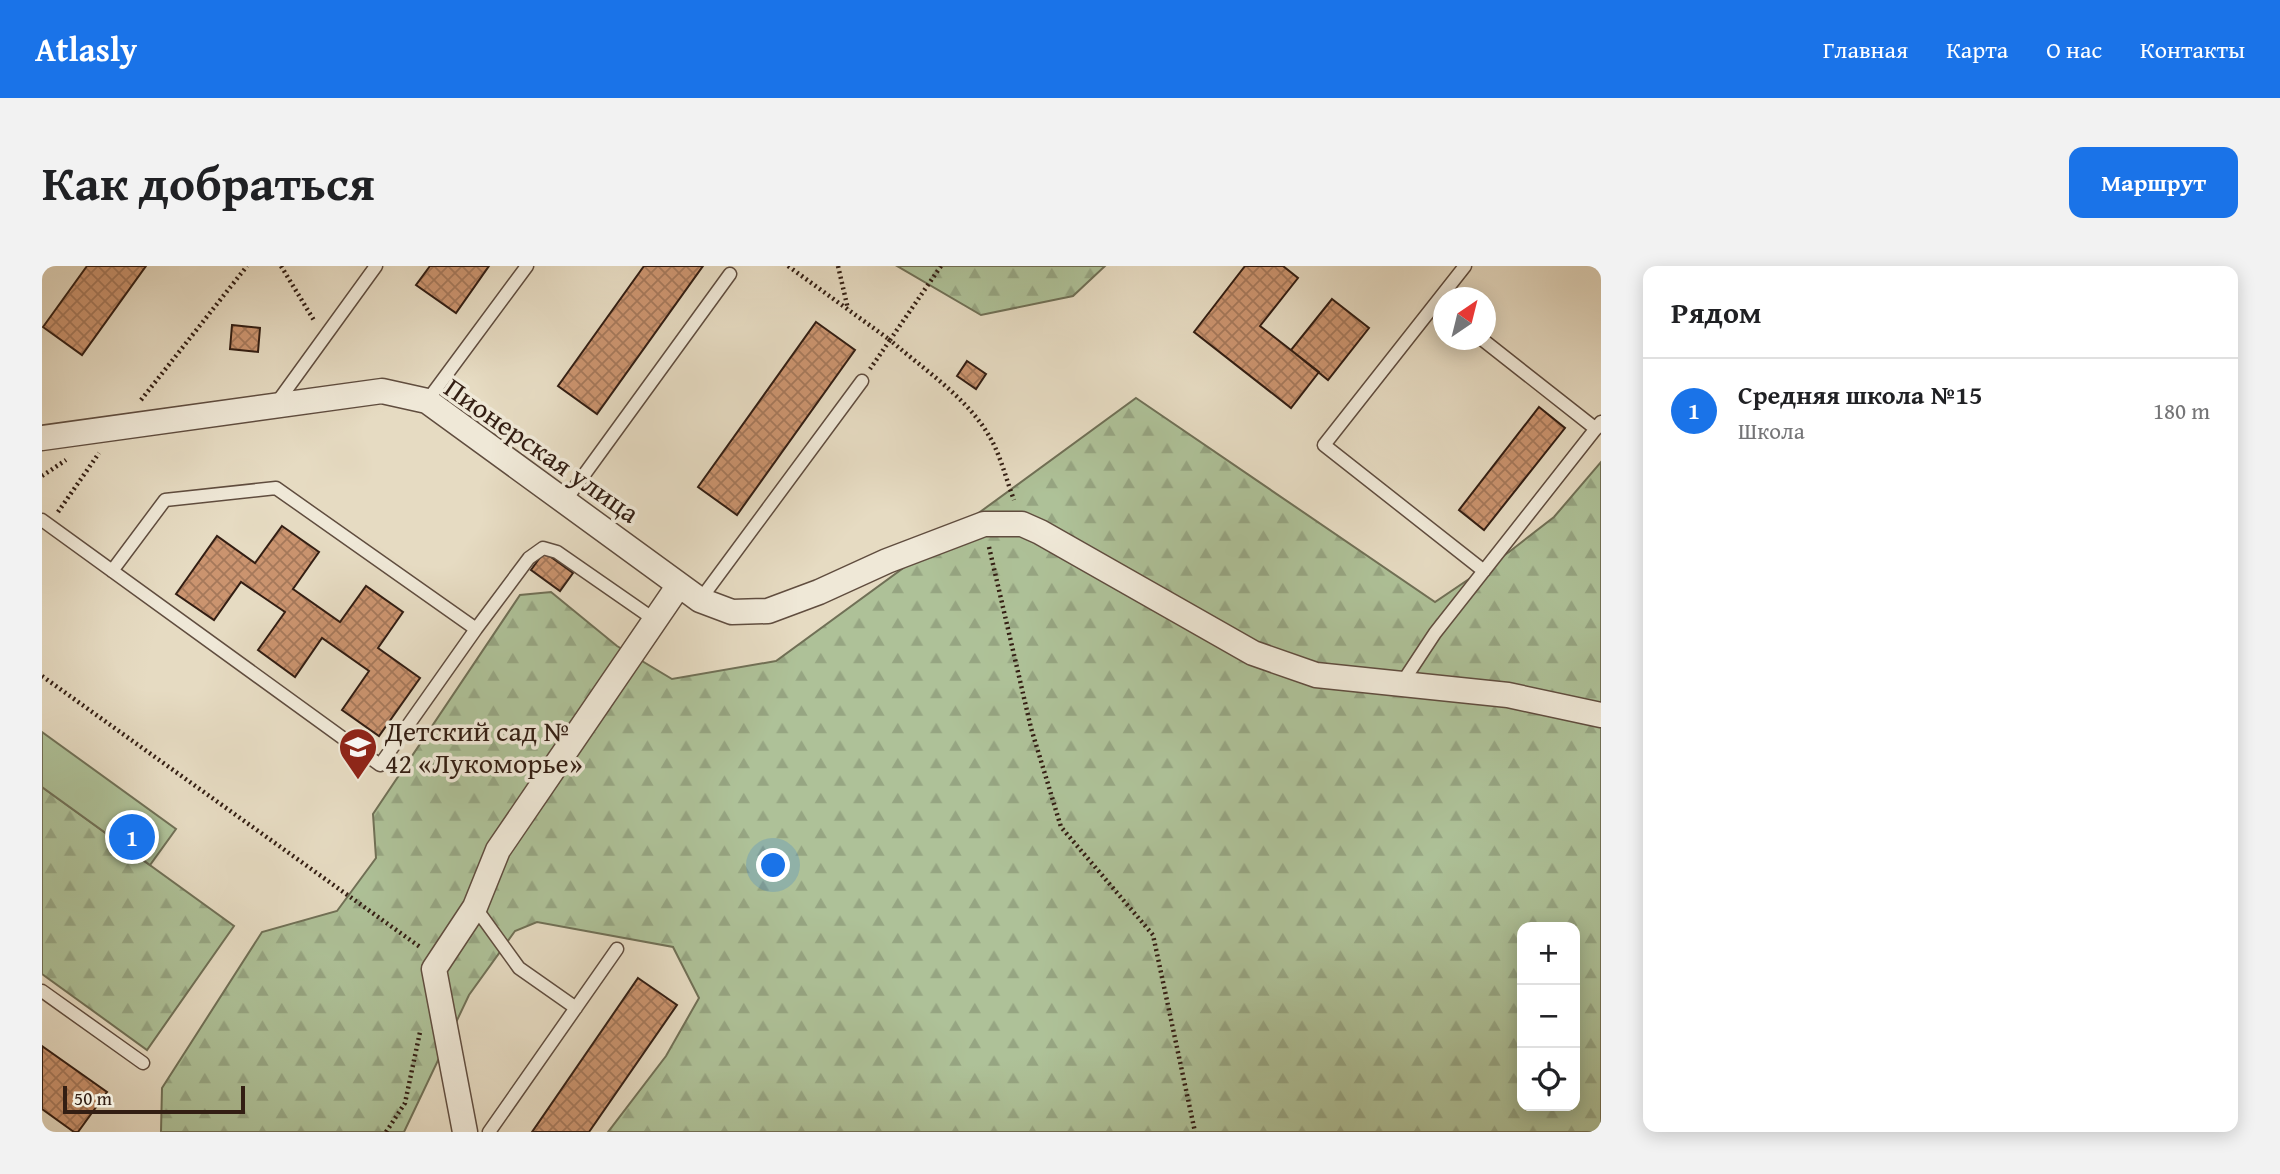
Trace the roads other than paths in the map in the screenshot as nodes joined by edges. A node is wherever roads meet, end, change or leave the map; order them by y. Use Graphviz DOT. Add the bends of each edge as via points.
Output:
graph roads {
  1 [pos="376,266"];
  2 [pos="527,266"];
  3 [pos="1465,266"];
  4 [pos="730,274"];
  5 [pos="1452,287"];
  6 [pos="1433,314"];
  7 [pos="1496,350"];
  8 [pos="862,381"];
  9 [pos="427,401"];
  10 [pos="276,405"];
  11 [pos="1599,425"];
  12 [pos="42,438"];
  13 [pos="565,501"];
  14 [pos="46,523"];
  15 [pos="112,571"];
  16 [pos="1484,571"];
  17 [pos="679,584"];
  18 [pos="700,600"];
  19 [pos="655,620"];
  20 [pos="476,629"];
  21 [pos="1402,683"];
  22 [pos="1601,715"];
  23 [pos="475,907"];
  24 [pos="617,949"];
  25 [pos="42,991"];
  26 [pos="576,1008"];
  27 [pos="143,1063"];
  28 [pos="465,1132"];
  29 [pos="489,1132"];
  1 -- 10 [label="lane"];
  2 -- 9 [label="lane"];
  3 -- 5 [label="lane"];
  4 -- 13 [label="lane"];
  6 -- 16 [label="lane" via="1324,445"];
  7 -- 11 [label="lane"];
  8 -- 18 [label="lane"];
  9 -- 10 [label="street, Пионерская улица" via="382,391"];
  9 -- 13 [label="street, Пионерская улица"];
  10 -- 12 [label="street, Пионерская улица"];
  11 -- 16 [label="lane"];
  13 -- 17 [label="street, Пионерская улица"];
  14 -- 15 [label="lane"];
  15 -- 20 [label="lane" via="165,500 276,488"];
  15 -- 20 [label="lane" via="380,765"];
  16 -- 21 [label="lane"];
  17 -- 18 [label="street, Пионерская улица"];
  17 -- 19 [label="street"];
  18 -- 21 [label="street, Пионерская улица" via="733,612 768,611 984,524 1022,524 1253,653 1316,675"];
  19 -- 20 [label="lane" via="557,552 543,548 528,558"];
  19 -- 23 [label="street" via="498,850"];
  21 -- 22 [label="street" via="1508,695"];
  23 -- 26 [label="lane" via="519,968"];
  23 -- 28 [label="street" via="436,964"];
  24 -- 26 [label="lane"];
  25 -- 27 [label="lane"];
  26 -- 29 [label="lane"];
}
